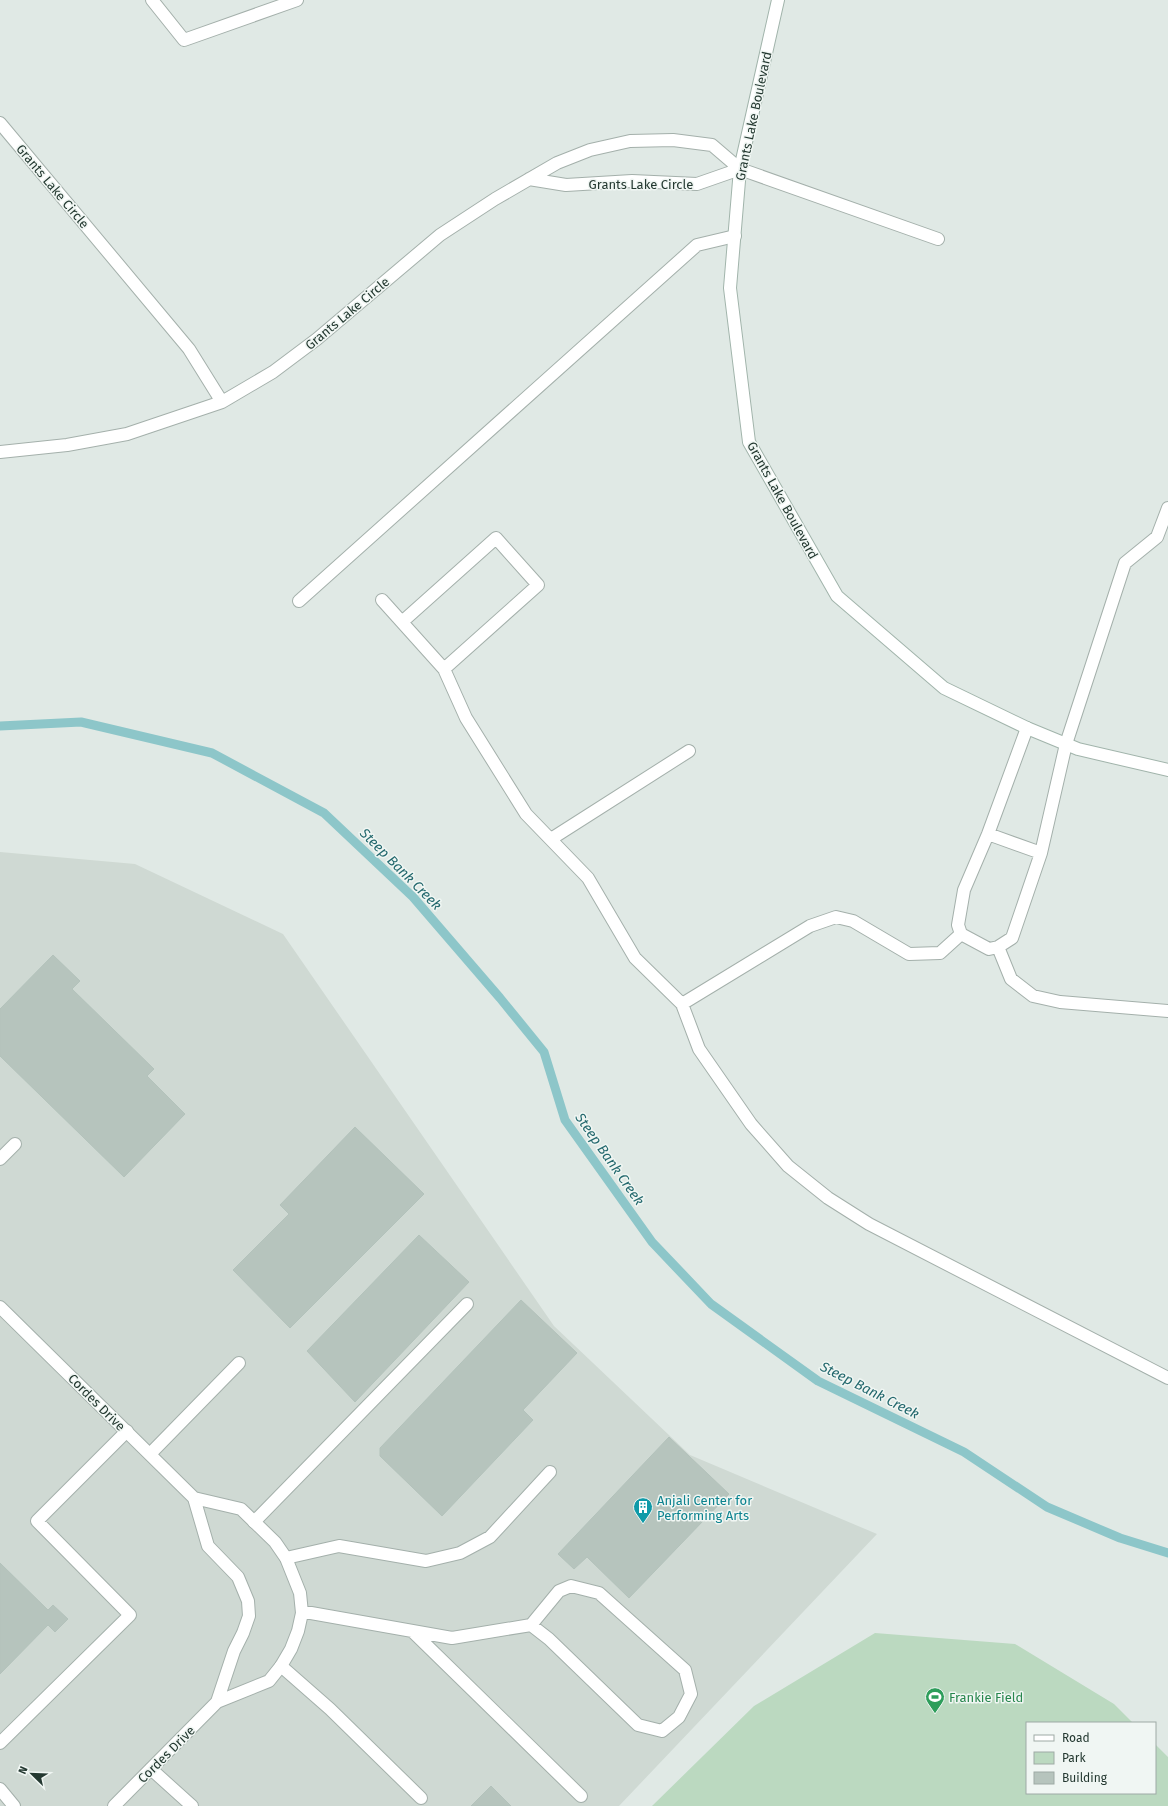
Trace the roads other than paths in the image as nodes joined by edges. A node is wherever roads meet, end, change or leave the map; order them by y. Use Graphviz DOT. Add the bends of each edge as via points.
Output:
graph roads {
  1 [pos="152,0"];
  2 [pos="297,0"];
  3 [pos="778,0"];
  4 [pos="0,123"];
  5 [pos="740,169"];
  6 [pos="529,179"];
  7 [pos="735,236"];
  8 [pos="938,239"];
  9 [pos="222,402"];
  10 [pos="0,452"];
  11 [pos="1168,508"];
  12 [pos="382,600"];
  13 [pos="299,601"];
  14 [pos="402,622"];
  15 [pos="444,669"];
  16 [pos="1027,728"];
  17 [pos="1066,744"];
  18 [pos="689,751"];
  19 [pos="1168,770"];
  20 [pos="988,834"];
  21 [pos="551,839"];
  22 [pos="1041,853"];
  23 [pos="961,934"];
  24 [pos="998,947"];
  25 [pos="682,1004"];
  26 [pos="1168,1011"];
  27 [pos="14,1144"];
  28 [pos="0,1159"];
  29 [pos="467,1304"];
  30 [pos="0,1307"];
  31 [pos="238,1363"];
  32 [pos="1168,1378"];
  33 [pos="126,1432"];
  34 [pos="150,1454"];
  35 [pos="550,1472"];
  36 [pos="194,1498"];
  37 [pos="254,1522"];
  38 [pos="286,1558"];
  39 [pos="302,1613"];
  40 [pos="531,1625"];
  41 [pos="412,1631"];
  42 [pos="281,1666"];
  43 [pos="218,1702"];
  44 [pos="0,1743"];
  45 [pos="151,1768"];
  46 [pos="0,1789"];
  47 [pos="581,1796"];
  48 [pos="421,1798"];
  49 [pos="14,1806"];
  50 [pos="114,1806"];
  51 [pos="192,1806"];
  1 -- 2 [label="street" via="184,40"];
  3 -- 5 [label="street, Grants Lake Boulevard"];
  4 -- 9 [label="street, Grants Lake Circle" via="189,349"];
  5 -- 6 [label="street, Grants Lake Circle" via="697,184 632,181 566,185"];
  5 -- 6 [label="street, Grants Lake Circle" via="712,145 673,140 630,141 590,150 557,163"];
  5 -- 7 [label="street, Grants Lake Boulevard"];
  5 -- 8 [label="street"];
  6 -- 9 [label="street, Grants Lake Circle" via="440,235 317,339 273,372"];
  7 -- 13 [label="street" via="697,245"];
  7 -- 16 [label="street, Grants Lake Boulevard" via="730,288 749,442 836,596 944,688"];
  9 -- 10 [label="street, Grants Lake Circle" via="127,434 67,445"];
  11 -- 17 [label="street" via="1157,537 1125,563"];
  12 -- 14 [label="street"];
  14 -- 15 [label="street"];
  14 -- 15 [label="street" via="496,538 538,585"];
  15 -- 21 [label="street" via="466,718 526,814"];
  16 -- 17 [label="street, Grants Lake Boulevard"];
  16 -- 20 [label="street"];
  17 -- 19 [label="street, Grants Lake Boulevard"];
  17 -- 22 [label="street"];
  18 -- 21 [label="street"];
  20 -- 22 [label="street"];
  20 -- 23 [label="street" via="964,890 958,926"];
  21 -- 25 [label="street" via="588,878 635,958"];
  22 -- 24 [label="street" via="1012,938"];
  23 -- 24 [label="street" via="990,949"];
  23 -- 25 [label="street" via="940,953 909,954 853,921 836,917 810,926"];
  24 -- 26 [label="street" via="1011,979 1033,996 1060,1002"];
  25 -- 32 [label="street" via="699,1049 751,1124 788,1166 828,1198 883,1231"];
  27 -- 28 [label="street"];
  29 -- 37 [label="street"];
  30 -- 33 [label="street, Cordes Drive"];
  31 -- 34 [label="street"];
  33 -- 34 [label="street, Cordes Drive"];
  33 -- 44 [label="street" via="37,1520 130,1615"];
  34 -- 36 [label="street, Cordes Drive"];
  35 -- 38 [label="street" via="490,1537 460,1553 426,1561 339,1546"];
  36 -- 37 [label="street, Cordes Drive" via="241,1509"];
  36 -- 43 [label="street, Cordes Drive" via="208,1546 238,1577 248,1602 249,1616 234,1651"];
  37 -- 38 [label="street, Cordes Drive" via="275,1542"];
  38 -- 39 [label="street, Cordes Drive" via="300,1593"];
  39 -- 41 [label="street"];
  39 -- 42 [label="street, Cordes Drive" via="296,1637"];
  40 -- 40 [label="street" via="549,1639 638,1725 662,1731 679,1717 691,1694 685,1670 599,1593 570,1586 559,1591"];
  40 -- 41 [label="street" via="452,1638"];
  41 -- 47 [label="street"];
  42 -- 43 [label="street, Cordes Drive" via="269,1681"];
  42 -- 48 [label="street" via="330,1709"];
  43 -- 45 [label="street, Cordes Drive"];
  45 -- 50 [label="street, Cordes Drive"];
  45 -- 51 [label="street"];
  46 -- 49 [label="street"];
}
